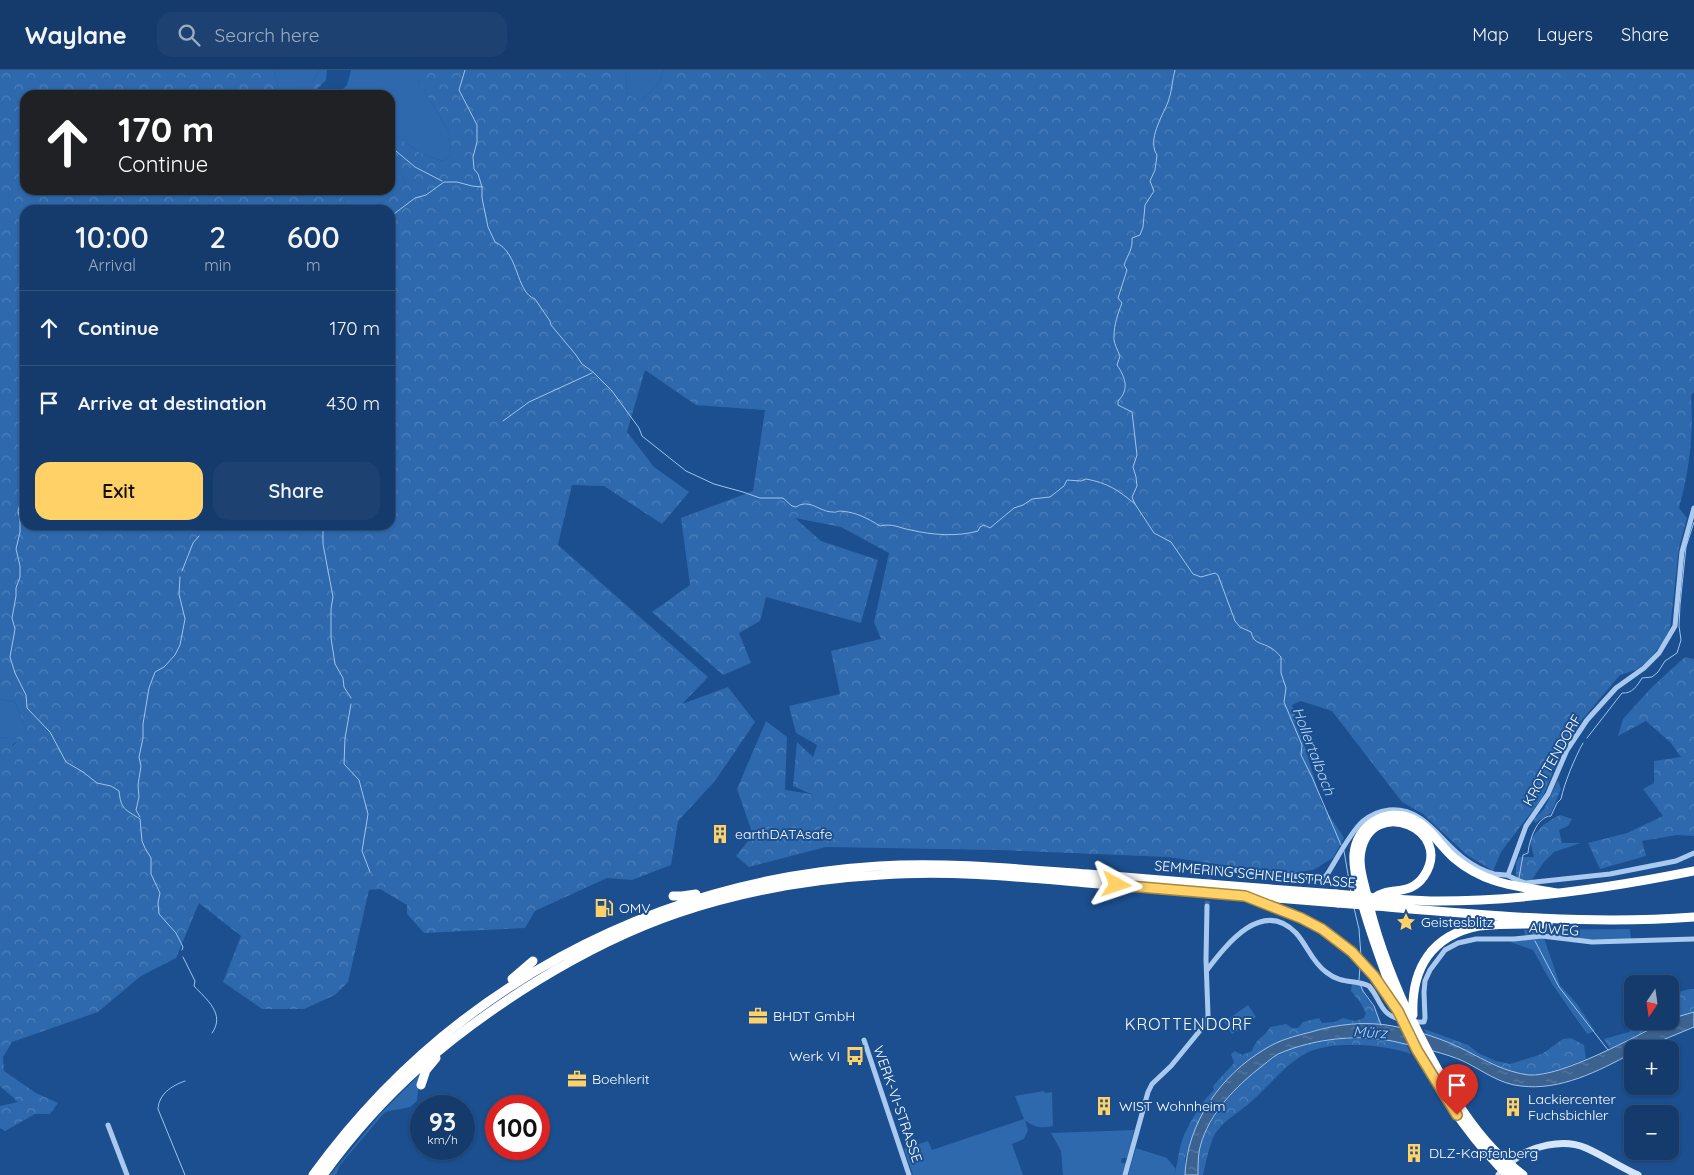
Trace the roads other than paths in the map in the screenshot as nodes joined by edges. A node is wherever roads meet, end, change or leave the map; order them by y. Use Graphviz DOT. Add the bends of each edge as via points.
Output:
graph roads {
  1 [pos="1694,508"];
  2 [pos="1694,853"];
  3 [pos="1694,871"];
  4 [pos="1210,874"];
  5 [pos="1508,875"];
  6 [pos="719,892"];
  7 [pos="1557,893"];
  8 [pos="673,896"];
  9 [pos="1245,896"];
  10 [pos="1337,899"];
  11 [pos="1370,902"];
  12 [pos="1207,906"];
  13 [pos="1694,917"];
  14 [pos="1560,919"];
  15 [pos="1694,939"];
  16 [pos="533,961"];
  17 [pos="1207,970"];
  18 [pos="497,994"];
  19 [pos="1398,1011"];
  20 [pos="1412,1017"];
  21 [pos="464,1030"];
  22 [pos="864,1040"];
  23 [pos="421,1085"];
  24 [pos="108,1125"];
  25 [pos="1505,1171"];
  26 [pos="127,1175"];
  27 [pos="313,1175"];
  28 [pos="323,1175"];
  29 [pos="909,1175"];
  30 [pos="1125,1175"];
  31 [pos="1523,1175"];
  32 [pos="1638,1175"];
  1 -- 5 [label="street, KROTTENDORF" via="1682,552 1675,626 1659,653 1616,688 1567,750 1548,794 1526,826"];
  2 -- 5 [label="street" via="1676,861 1610,874 1531,883 1517,881"];
  3 -- 7 [label="highway, SEMMERING SCHNELLSTRASSE"];
  4 -- 5 [label="street" via="1212,868 1321,879 1369,816 1385,810 1406,810 1431,826 1465,860 1480,869"];
  6 -- 8 [label="highway"];
  6 -- 10 [label="highway, SEMMERING SCHNELLSTRASSE" via="810,873 933,865 1021,869"];
  6 -- 18 [label="highway, SEMMERING SCHNELLSTRASSE" via="602,935"];
  7 -- 11 [label="highway, SEMMERING SCHNELLSTRASSE"];
  7 -- 11 [label="highway" via="1507,886 1480,875 1454,858 1416,821 1394,815 1370,824 1356,845 1354,871"];
  9 -- 10 [label="highway, SEMMERING SCHNELLSTRASSE"];
  9 -- 19 [label="highway" via="1306,920 1333,937 1366,966"];
  9 -- 21 [label="highway, SEMMERING SCHNELLSTRASSE" via="935,874 882,874 813,881 744,894 677,913 598,946 499,1005"];
  10 -- 11 [label="highway, SEMMERING SCHNELLSTRASSE, bridge"];
  11 -- 11 [label="highway" via="1360,863 1365,839 1382,824 1394,821 1409,824 1429,846 1430,858 1425,875 1407,889 1380,893"];
  11 -- 14 [label="highway, SEMMERING SCHNELLSTRASSE"];
  11 -- 19 [label="highway" via="1378,956"];
  11 -- 20 [label="highway" via="1386,960"];
  12 -- 17 [label="street"];
  13 -- 14 [label="highway, SEMMERING SCHNELLSTRASSE"];
  14 -- 20 [label="highway" via="1552,924 1481,926 1444,940 1430,951 1419,971"];
  15 -- 17 [label="street, AUWEG" via="1592,942 1542,936 1458,943 1446,950 1430,970 1424,992 1425,1018 1421,1023 1393,1018 1385,1013 1374,991 1366,984 1342,981 1328,974 1319,967 1295,932 1272,920 1252,925 1238,935"];
  16 -- 18 [label="highway"];
  17 -- 30 [label="street" via="1207,1022 1152,1084"];
  18 -- 27 [label="highway, SEMMERING SCHNELLSTRASSE" via="408,1066 360,1115"];
  19 -- 25 [label="highway, bridge" via="1430,1072 1474,1138"];
  20 -- 25 [label="highway" via="1440,1074"];
  21 -- 23 [label="highway" via="432,1062"];
  21 -- 28 [label="highway, SEMMERING SCHNELLSTRASSE" via="420,1065 380,1106"];
  22 -- 29 [label="street, WERK-VI-STRASSE"];
  24 -- 26 [label="street"];
  25 -- 31 [label="highway"];
  25 -- 32 [label="main road" via="1524,1153 1539,1147 1570,1144 1585,1148"];
}
